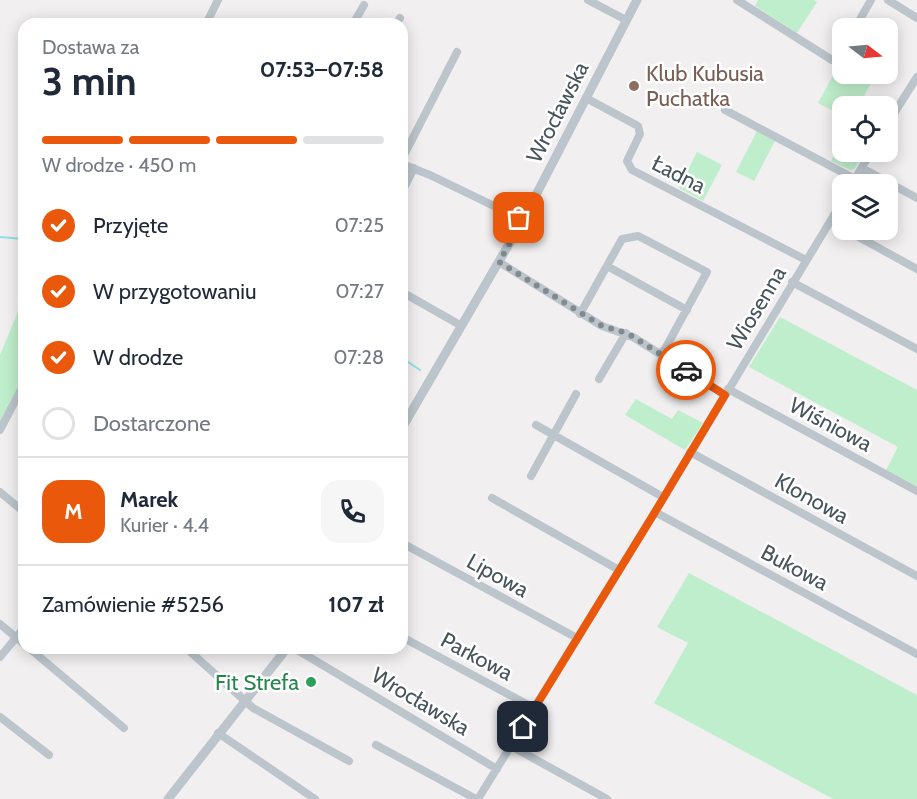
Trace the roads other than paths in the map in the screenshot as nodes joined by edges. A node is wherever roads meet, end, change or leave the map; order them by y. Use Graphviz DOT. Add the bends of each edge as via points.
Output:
graph roads {
  1 [pos="218,0"];
  2 [pos="588,0"];
  3 [pos="637,0"];
  4 [pos="737,0"];
  5 [pos="871,0"];
  6 [pos="888,0"];
  7 [pos="364,5"];
  8 [pos="209,18"];
  9 [pos="356,18"];
  10 [pos="861,18"];
  11 [pos="917,18"];
  12 [pos="626,20"];
  13 [pos="457,52"];
  14 [pos="832,60"];
  15 [pos="917,77"];
  16 [pos="586,98"];
  17 [pos="898,107"];
  18 [pos="725,110"];
  19 [pos="408,149"];
  20 [pos="866,162"];
  21 [pos="408,164"];
  22 [pos="414,168"];
  23 [pos="862,168"];
  24 [pos="840,174"];
  25 [pos="859,174"];
  26 [pos="408,180"];
  27 [pos="917,198"];
  28 [pos="523,220"];
  29 [pos="831,221"];
  30 [pos="864,240"];
  31 [pos="806,260"];
  32 [pos="499,262"];
  33 [pos="607,267"];
  34 [pos="917,269"];
  35 [pos="792,282"];
  36 [pos="408,295"];
  37 [pos="687,310"];
  38 [pos="580,314"];
  39 [pos="460,325"];
  40 [pos="627,333"];
  41 [pos="917,349"];
  42 [pos="660,354"];
  43 [pos="599,379"];
  44 [pos="727,392"];
  45 [pos="576,394"];
  46 [pos="18,396"];
  47 [pos="408,410"];
  48 [pos="536,425"];
  49 [pos="0,430"];
  50 [pos="554,435"];
  51 [pos="690,452"];
  52 [pos="531,476"];
  53 [pos="917,491"];
  54 [pos="0,492"];
  55 [pos="663,497"];
  56 [pos="492,498"];
  57 [pos="18,507"];
  58 [pos="655,512"];
  59 [pos="408,546"];
  60 [pos="619,570"];
  61 [pos="917,576"];
  62 [pos="0,624"];
  63 [pos="18,635"];
  64 [pos="16,637"];
  65 [pos="576,638"];
  66 [pos="408,640"];
  67 [pos="36,654"];
  68 [pos="193,654"];
  69 [pos="282,654"];
  70 [pos="304,654"];
  71 [pos="917,654"];
  72 [pos="0,657"];
  73 [pos="244,700"];
  74 [pos="534,708"];
  75 [pos="0,717"];
  76 [pos="124,728"];
  77 [pos="218,733"];
  78 [pos="376,745"];
  79 [pos="511,746"];
  80 [pos="49,755"];
  81 [pos="350,761"];
  82 [pos="497,769"];
  83 [pos="168,799"];
  84 [pos="315,799"];
  85 [pos="477,799"];
  86 [pos="607,799"];
  1 -- 8 [label="street"];
  2 -- 12 [label="street"];
  3 -- 12 [label="street, Wrocławska"];
  4 -- 14 [label="street"];
  5 -- 10 [label="street"];
  6 -- 11 [label="street"];
  7 -- 9 [label="street"];
  12 -- 16 [label="street, Wrocławska"];
  13 -- 19 [label="street"];
  15 -- 17 [label="street"];
  16 -- 28 [label="street, Wrocławska"];
  16 -- 31 [label="street, Ładna" via="641,130 627,160 632,170"];
  18 -- 24 [label="street"];
  20 -- 23 [label="street"];
  21 -- 22 [label="street"];
  22 -- 26 [label="street"];
  22 -- 28 [label="street"];
  23 -- 25 [label="street"];
  23 -- 27 [label="street"];
  28 -- 32 [label="street, Wrocławska"];
  29 -- 31 [label="street, Wiosenna"];
  30 -- 34 [label="street"];
  31 -- 35 [label="street, Wiosenna"];
  32 -- 38 [label="street, Wiśniowa"];
  32 -- 39 [label="street, Wrocławska"];
  33 -- 37 [label="street"];
  33 -- 37 [label="street" via="622,239 638,236 707,272"];
  33 -- 38 [label="street"];
  35 -- 41 [label="street"];
  35 -- 44 [label="street, Wiosenna"];
  36 -- 39 [label="street"];
  37 -- 42 [label="street"];
  38 -- 40 [label="street, Wiśniowa"];
  39 -- 47 [label="street, Wrocławska"];
  40 -- 42 [label="street, Wiśniowa"];
  40 -- 43 [label="street"];
  42 -- 44 [label="street, Wiśniowa"];
  44 -- 51 [label="street, Wiosenna"];
  44 -- 53 [label="street, Wiśniowa"];
  45 -- 50 [label="street"];
  46 -- 49 [label="street"];
  48 -- 50 [label="street"];
  50 -- 52 [label="street"];
  50 -- 55 [label="street"];
  51 -- 55 [label="street, Wiosenna"];
  51 -- 61 [label="street, Klonowa"];
  54 -- 57 [label="street"];
  55 -- 58 [label="street, Wiosenna"];
  56 -- 60 [label="street"];
  58 -- 60 [label="street, Wiosenna"];
  58 -- 71 [label="street, Bukowa"];
  59 -- 65 [label="street, Lipowa"];
  60 -- 65 [label="street, Wiosenna"];
  62 -- 64 [label="street"];
  63 -- 64 [label="street"];
  64 -- 72 [label="street"];
  65 -- 74 [label="street, Wiosenna"];
  66 -- 74 [label="street, Parkowa"];
  67 -- 76 [label="street"];
  68 -- 73 [label="street"];
  69 -- 73 [label="street"];
  70 -- 82 [label="street, Wrocławska"];
  73 -- 77 [label="street"];
  73 -- 81 [label="street"];
  74 -- 79 [label="street, Wiosenna"];
  75 -- 80 [label="street"];
  77 -- 83 [label="street"];
  77 -- 84 [label="street"];
  78 -- 85 [label="street, Wiosenna"];
  79 -- 82 [label="street, Wiosenna"];
  79 -- 86 [label="street"];
  82 -- 85 [label="street, Wiosenna"];
}
